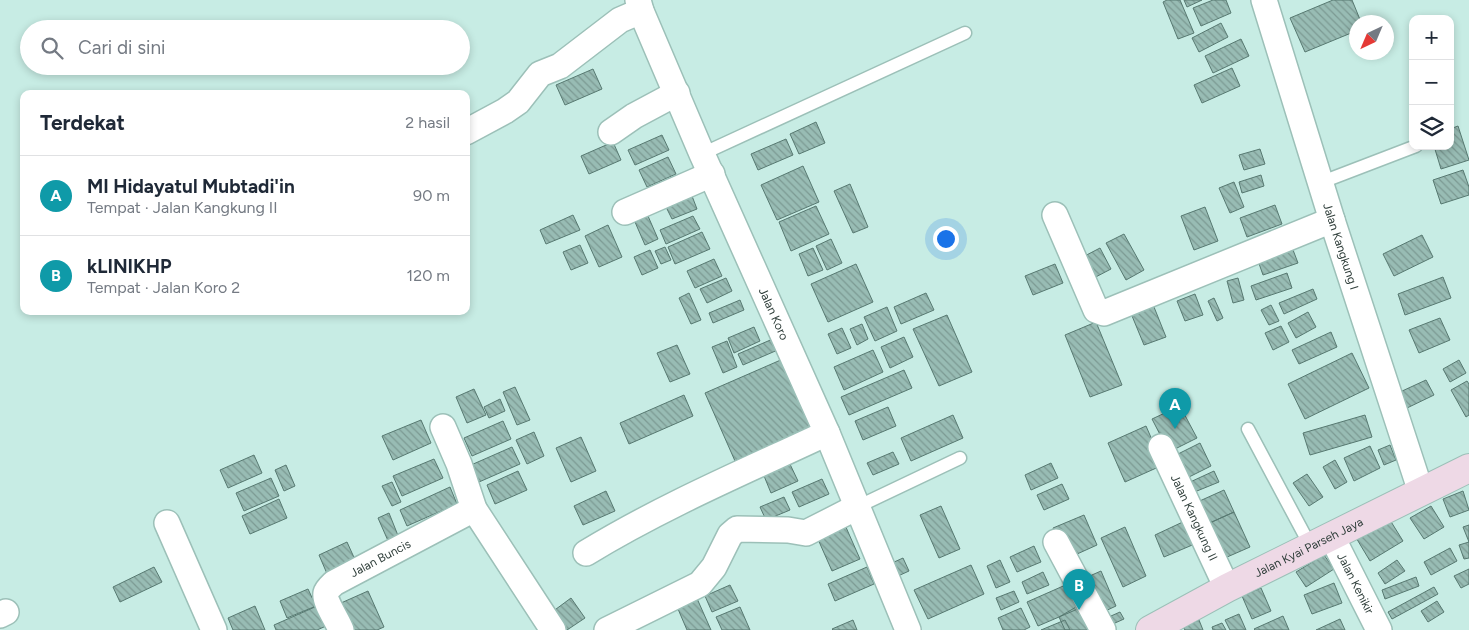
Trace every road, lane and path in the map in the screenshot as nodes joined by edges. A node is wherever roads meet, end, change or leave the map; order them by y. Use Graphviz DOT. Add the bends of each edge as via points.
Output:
graph roads {
  1 [pos="1264,0"];
  2 [pos="639,4"];
  3 [pos="964,33"];
  4 [pos="677,93"];
  5 [pos="470,130"];
  6 [pos="612,132"];
  7 [pos="1409,149"];
  8 [pos="707,164"];
  9 [pos="1322,182"];
  10 [pos="625,212"];
  11 [pos="1055,215"];
  12 [pos="1332,220"];
  13 [pos="443,427"];
  14 [pos="1248,429"];
  15 [pos="827,433"];
  16 [pos="1161,447"];
  17 [pos="960,458"];
  18 [pos="1469,468"];
  19 [pos="1421,492"];
  20 [pos="857,507"];
  21 [pos="474,509"];
  22 [pos="167,523"];
  23 [pos="1056,542"];
  24 [pos="1322,542"];
  25 [pos="586,552"];
  26 [pos="1227,588"];
  27 [pos="214,630"];
  28 [pos="341,630"];
  29 [pos="553,630"];
  30 [pos="607,630"];
  31 [pos="908,630"];
  32 [pos="1103,630"];
  33 [pos="1150,630"];
  34 [pos="1378,630"];
  1 -- 9 [label="street, Jalan Kangkung I"];
  2 -- 4 [label="street, Jalan Koro"];
  2 -- 5 [label="street" via="560,66 540,74 518,102"];
  3 -- 8 [label="lane"];
  4 -- 6 [label="street"];
  4 -- 8 [label="street, Jalan Koro"];
  7 -- 9 [label="lane"];
  8 -- 10 [label="street"];
  8 -- 15 [label="street, Jalan Koro"];
  9 -- 12 [label="street, Jalan Kangkung I"];
  11 -- 12 [label="street" via="1100,313"];
  12 -- 19 [label="street, Jalan Kangkung I"];
  13 -- 21 [label="street"];
  14 -- 24 [label="lane"];
  15 -- 20 [label="street, Jalan Koro"];
  15 -- 25 [label="street" via="675,504"];
  16 -- 26 [label="street, Jalan Kangkung II"];
  17 -- 20 [label="lane"];
  18 -- 19 [label="main road, Jalan Kyai Parseh Jaya"];
  19 -- 24 [label="main road, Jalan Kyai Parseh Jaya"];
  20 -- 30 [label="street" via="806,533 738,529 730,535 714,567 700,584"];
  20 -- 31 [label="street, Jalan Koro"];
  21 -- 28 [label="street, Jalan Buncis" via="334,583 326,595"];
  21 -- 29 [label="street"];
  22 -- 27 [label="street"];
  23 -- 32 [label="street"];
  24 -- 26 [label="main road, Jalan Kyai Parseh Jaya"];
  24 -- 34 [label="street, Jalan Kenikir"];
  26 -- 33 [label="main road, Jalan Kyai Parseh Jaya"];
}
